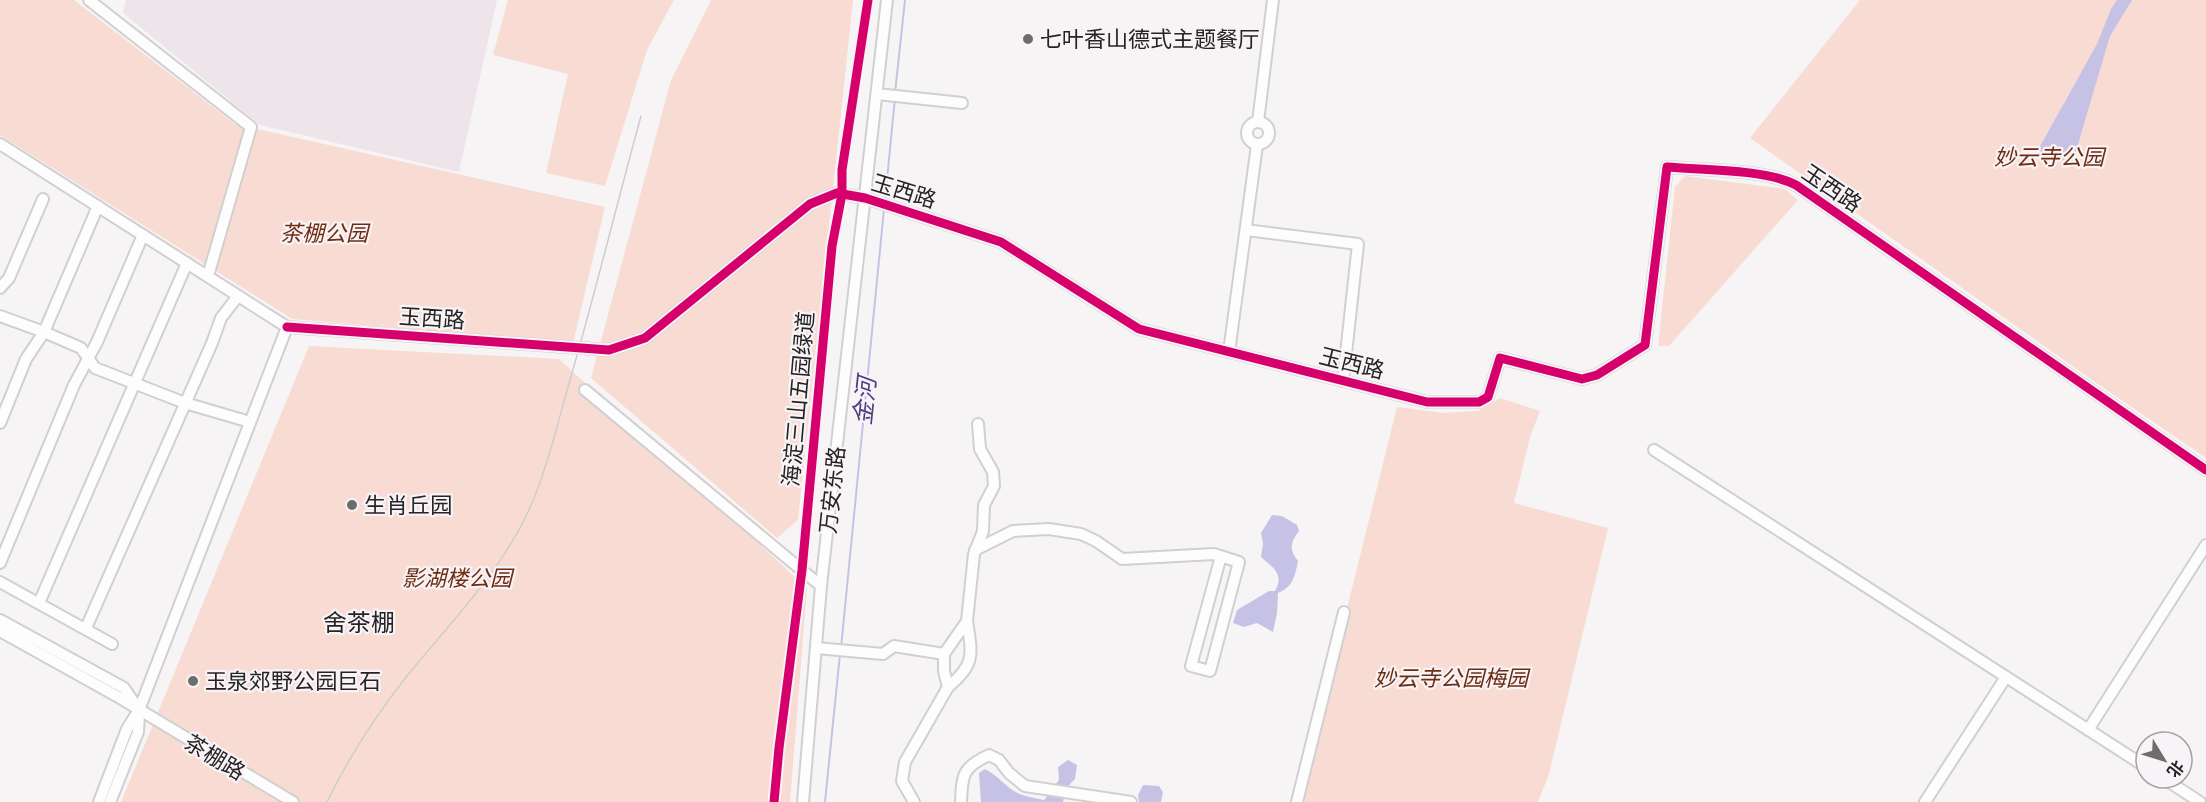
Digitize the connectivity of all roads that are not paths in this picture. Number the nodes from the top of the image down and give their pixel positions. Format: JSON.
{"nodes":[{"id":1,"x":89,"y":0,"type":"edge"},
{"id":2,"x":887,"y":0,"type":"edge"},
{"id":3,"x":1273,"y":0,"type":"edge"},
{"id":4,"x":877,"y":94,"type":"junction"},
{"id":5,"x":962,"y":103,"type":"dead end"},
{"id":6,"x":1258,"y":122,"type":"junction"},
{"id":7,"x":0,"y":144,"type":"edge"},
{"id":8,"x":1257,"y":145,"type":"junction"},
{"id":9,"x":865,"y":198,"type":"junction"},
{"id":10,"x":43,"y":199,"type":"dead end"},
{"id":11,"x":98,"y":206,"type":"junction"},
{"id":12,"x":1246,"y":230,"type":"junction"},
{"id":13,"x":143,"y":235,"type":"junction"},
{"id":14,"x":187,"y":263,"type":"junction"},
{"id":15,"x":208,"y":276,"type":"junction"},
{"id":16,"x":0,"y":288,"type":"edge"},
{"id":17,"x":238,"y":296,"type":"junction"},
{"id":18,"x":0,"y":316,"type":"edge"},
{"id":19,"x":287,"y":327,"type":"junction"},
{"id":20,"x":44,"y":332,"type":"junction"},
{"id":21,"x":1229,"y":352,"type":"junction"},
{"id":22,"x":88,"y":357,"type":"junction"},
{"id":23,"x":1343,"y":381,"type":"junction"},
{"id":24,"x":135,"y":384,"type":"junction"},
{"id":25,"x":585,"y":390,"type":"dead end"},
{"id":26,"x":185,"y":403,"type":"junction"},
{"id":27,"x":250,"y":422,"type":"junction"},
{"id":28,"x":0,"y":423,"type":"edge"},
{"id":29,"x":978,"y":424,"type":"dead end"},
{"id":30,"x":1654,"y":450,"type":"dead end"},
{"id":31,"x":2206,"y":470,"type":"edge"},
{"id":32,"x":2206,"y":545,"type":"edge"},
{"id":33,"x":975,"y":550,"type":"junction"},
{"id":34,"x":1221,"y":556,"type":"junction"},
{"id":35,"x":0,"y":563,"type":"edge"},
{"id":36,"x":0,"y":582,"type":"edge"},
{"id":37,"x":821,"y":586,"type":"junction"},
{"id":38,"x":39,"y":603,"type":"junction"},
{"id":39,"x":1344,"y":612,"type":"dead end"},
{"id":40,"x":0,"y":620,"type":"edge"},
{"id":41,"x":967,"y":621,"type":"junction"},
{"id":42,"x":86,"y":628,"type":"junction"},
{"id":43,"x":0,"y":631,"type":"edge"},
{"id":44,"x":112,"y":644,"type":"dead end"},
{"id":45,"x":816,"y":648,"type":"junction"},
{"id":46,"x":944,"y":654,"type":"junction"},
{"id":47,"x":2006,"y":676,"type":"junction"},
{"id":48,"x":948,"y":687,"type":"junction"},
{"id":49,"x":139,"y":710,"type":"junction"},
{"id":50,"x":2088,"y":730,"type":"junction"},
{"id":51,"x":2134,"y":759,"type":"edge"},
{"id":52,"x":2182,"y":790,"type":"edge"},
{"id":53,"x":99,"y":802,"type":"edge"},
{"id":54,"x":110,"y":802,"type":"edge"},
{"id":55,"x":293,"y":802,"type":"edge"},
{"id":56,"x":803,"y":802,"type":"edge"},
{"id":57,"x":914,"y":802,"type":"edge"},
{"id":58,"x":961,"y":802,"type":"edge"},
{"id":59,"x":1131,"y":802,"type":"edge"},
{"id":60,"x":1297,"y":802,"type":"edge"},
{"id":61,"x":1925,"y":802,"type":"edge"},
{"id":62,"x":2200,"y":802,"type":"edge"}],
"edges":[{"from":1,"to":15,"type":"street"},
{"from":2,"to":4,"type":"street","name":"万安东路"},
{"from":3,"to":6,"type":"street"},
{"from":4,"to":5,"type":"street"},
{"from":4,"to":9,"type":"street","name":"万安东路"},
{"from":6,"to":8,"type":"street"},
{"from":6,"to":8,"type":"street"},
{"from":7,"to":11,"type":"street"},
{"from":8,"to":12,"type":"street"},
{"from":9,"to":19,"type":"street","name":"玉西路"},
{"from":9,"to":21,"type":"street","name":"玉西路"},
{"from":9,"to":37,"type":"street","name":"万安东路"},
{"from":10,"to":16,"type":"street"},
{"from":11,"to":13,"type":"street"},
{"from":11,"to":20,"type":"street"},
{"from":12,"to":21,"type":"street"},
{"from":12,"to":23,"type":"street"},
{"from":13,"to":14,"type":"street"},
{"from":13,"to":22,"type":"street"},
{"from":14,"to":15,"type":"street"},
{"from":14,"to":24,"type":"street"},
{"from":15,"to":17,"type":"street"},
{"from":17,"to":19,"type":"street"},
{"from":17,"to":26,"type":"street"},
{"from":18,"to":20,"type":"street"},
{"from":19,"to":27,"type":"street"},
{"from":20,"to":22,"type":"street"},
{"from":20,"to":28,"type":"street"},
{"from":21,"to":23,"type":"street","name":"玉西路"},
{"from":22,"to":24,"type":"street"},
{"from":22,"to":35,"type":"street"},
{"from":23,"to":31,"type":"street","name":"玉西路"},
{"from":24,"to":26,"type":"street"},
{"from":24,"to":38,"type":"street"},
{"from":25,"to":37,"type":"street"},
{"from":26,"to":27,"type":"street"},
{"from":26,"to":42,"type":"street"},
{"from":27,"to":49,"type":"street"},
{"from":29,"to":33,"type":"street"},
{"from":30,"to":47,"type":"street"},
{"from":32,"to":50,"type":"street"},
{"from":33,"to":34,"type":"street"},
{"from":33,"to":41,"type":"street"},
{"from":34,"to":34,"type":"street"},
{"from":36,"to":38,"type":"street"},
{"from":37,"to":45,"type":"street","name":"万安东路"},
{"from":38,"to":42,"type":"street"},
{"from":39,"to":60,"type":"street"},
{"from":40,"to":49,"type":"street","name":"茶棚路"},
{"from":41,"to":46,"type":"street"},
{"from":41,"to":48,"type":"street"},
{"from":42,"to":44,"type":"street"},
{"from":43,"to":49,"type":"street","name":"茶棚路"},
{"from":45,"to":46,"type":"street"},
{"from":45,"to":56,"type":"street","name":"万安东路"},
{"from":46,"to":48,"type":"street"},
{"from":47,"to":50,"type":"street"},
{"from":47,"to":61,"type":"street"},
{"from":48,"to":57,"type":"street"},
{"from":49,"to":53,"type":"street"},
{"from":49,"to":54,"type":"street"},
{"from":49,"to":55,"type":"street","name":"茶棚路"},
{"from":50,"to":51,"type":"street"},
{"from":52,"to":62,"type":"street"},
{"from":58,"to":59,"type":"street"}]}
